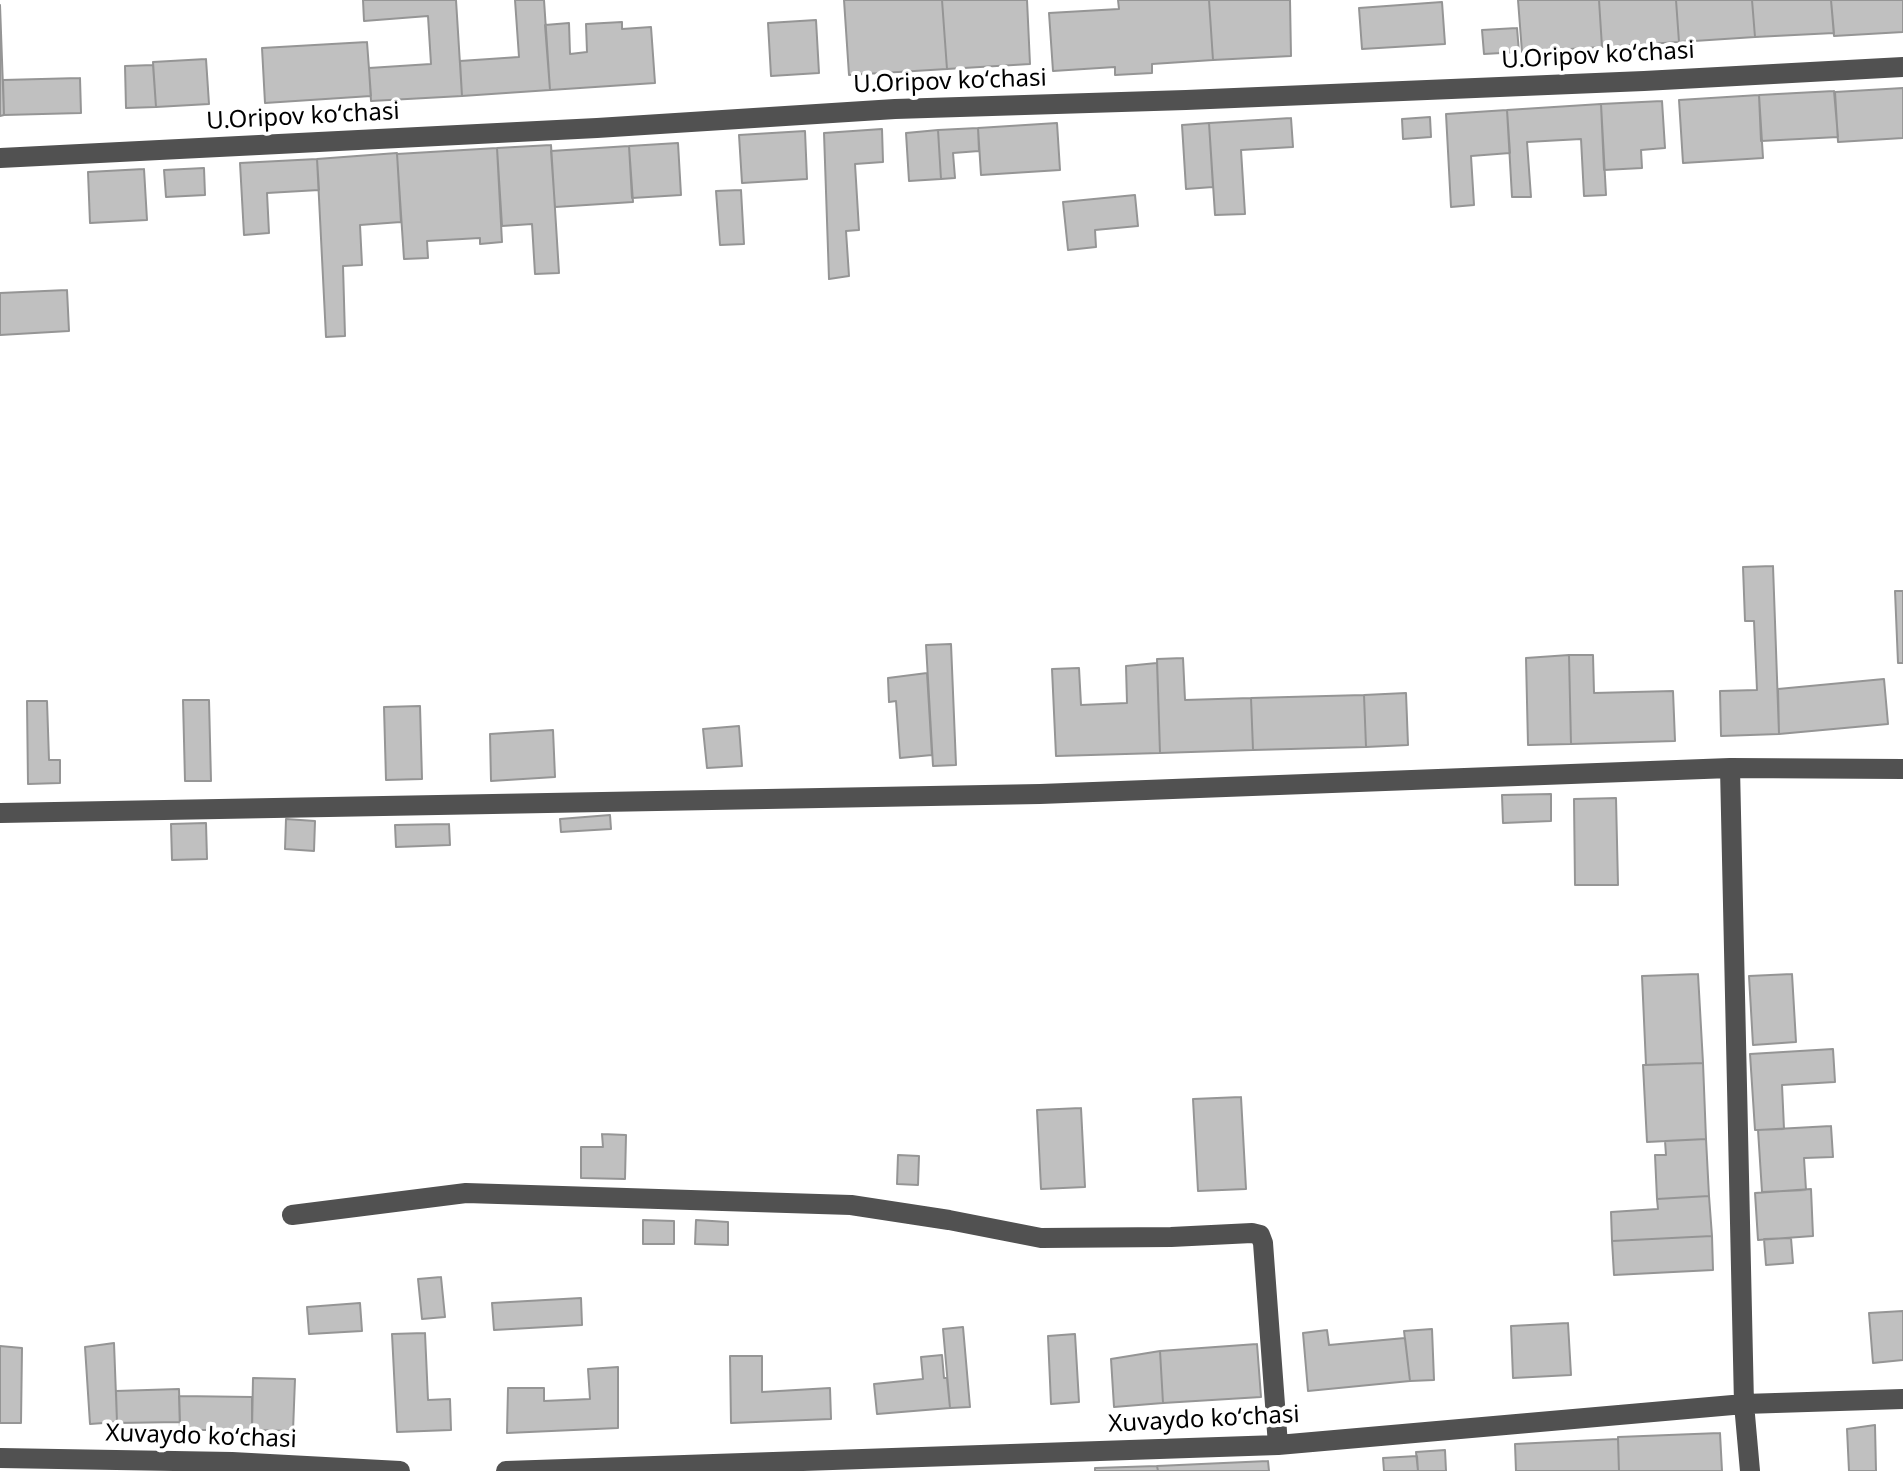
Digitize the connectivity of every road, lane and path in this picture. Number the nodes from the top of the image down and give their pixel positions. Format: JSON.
{"nodes":[{"id":1,"x":1903,"y":67,"type":"edge"},
{"id":2,"x":0,"y":158,"type":"edge"},
{"id":3,"x":1730,"y":768,"type":"junction"},
{"id":4,"x":1903,"y":769,"type":"edge"},
{"id":5,"x":0,"y":813,"type":"edge"},
{"id":6,"x":292,"y":1215,"type":"dead end"},
{"id":7,"x":1903,"y":1399,"type":"edge"},
{"id":8,"x":1744,"y":1404,"type":"junction"},
{"id":9,"x":1278,"y":1445,"type":"junction"},
{"id":10,"x":0,"y":1458,"type":"edge"},
{"id":11,"x":400,"y":1471,"type":"edge"},
{"id":12,"x":506,"y":1471,"type":"edge"},
{"id":13,"x":1750,"y":1471,"type":"edge"}],
"edges":[{"from":1,"to":2,"type":"street","name":"U.Oripov koʻchasi"},
{"from":3,"to":4,"type":"street"},
{"from":3,"to":5,"type":"street"},
{"from":3,"to":8,"type":"street"},
{"from":6,"to":9,"type":"street"},
{"from":7,"to":8,"type":"street","name":"Xuvaydo koʻchasi"},
{"from":8,"to":9,"type":"street","name":"Xuvaydo koʻchasi"},
{"from":8,"to":13,"type":"street"},
{"from":9,"to":12,"type":"street","name":"Xuvaydo koʻchasi"},
{"from":10,"to":11,"type":"street","name":"Xuvaydo koʻchasi"}]}
